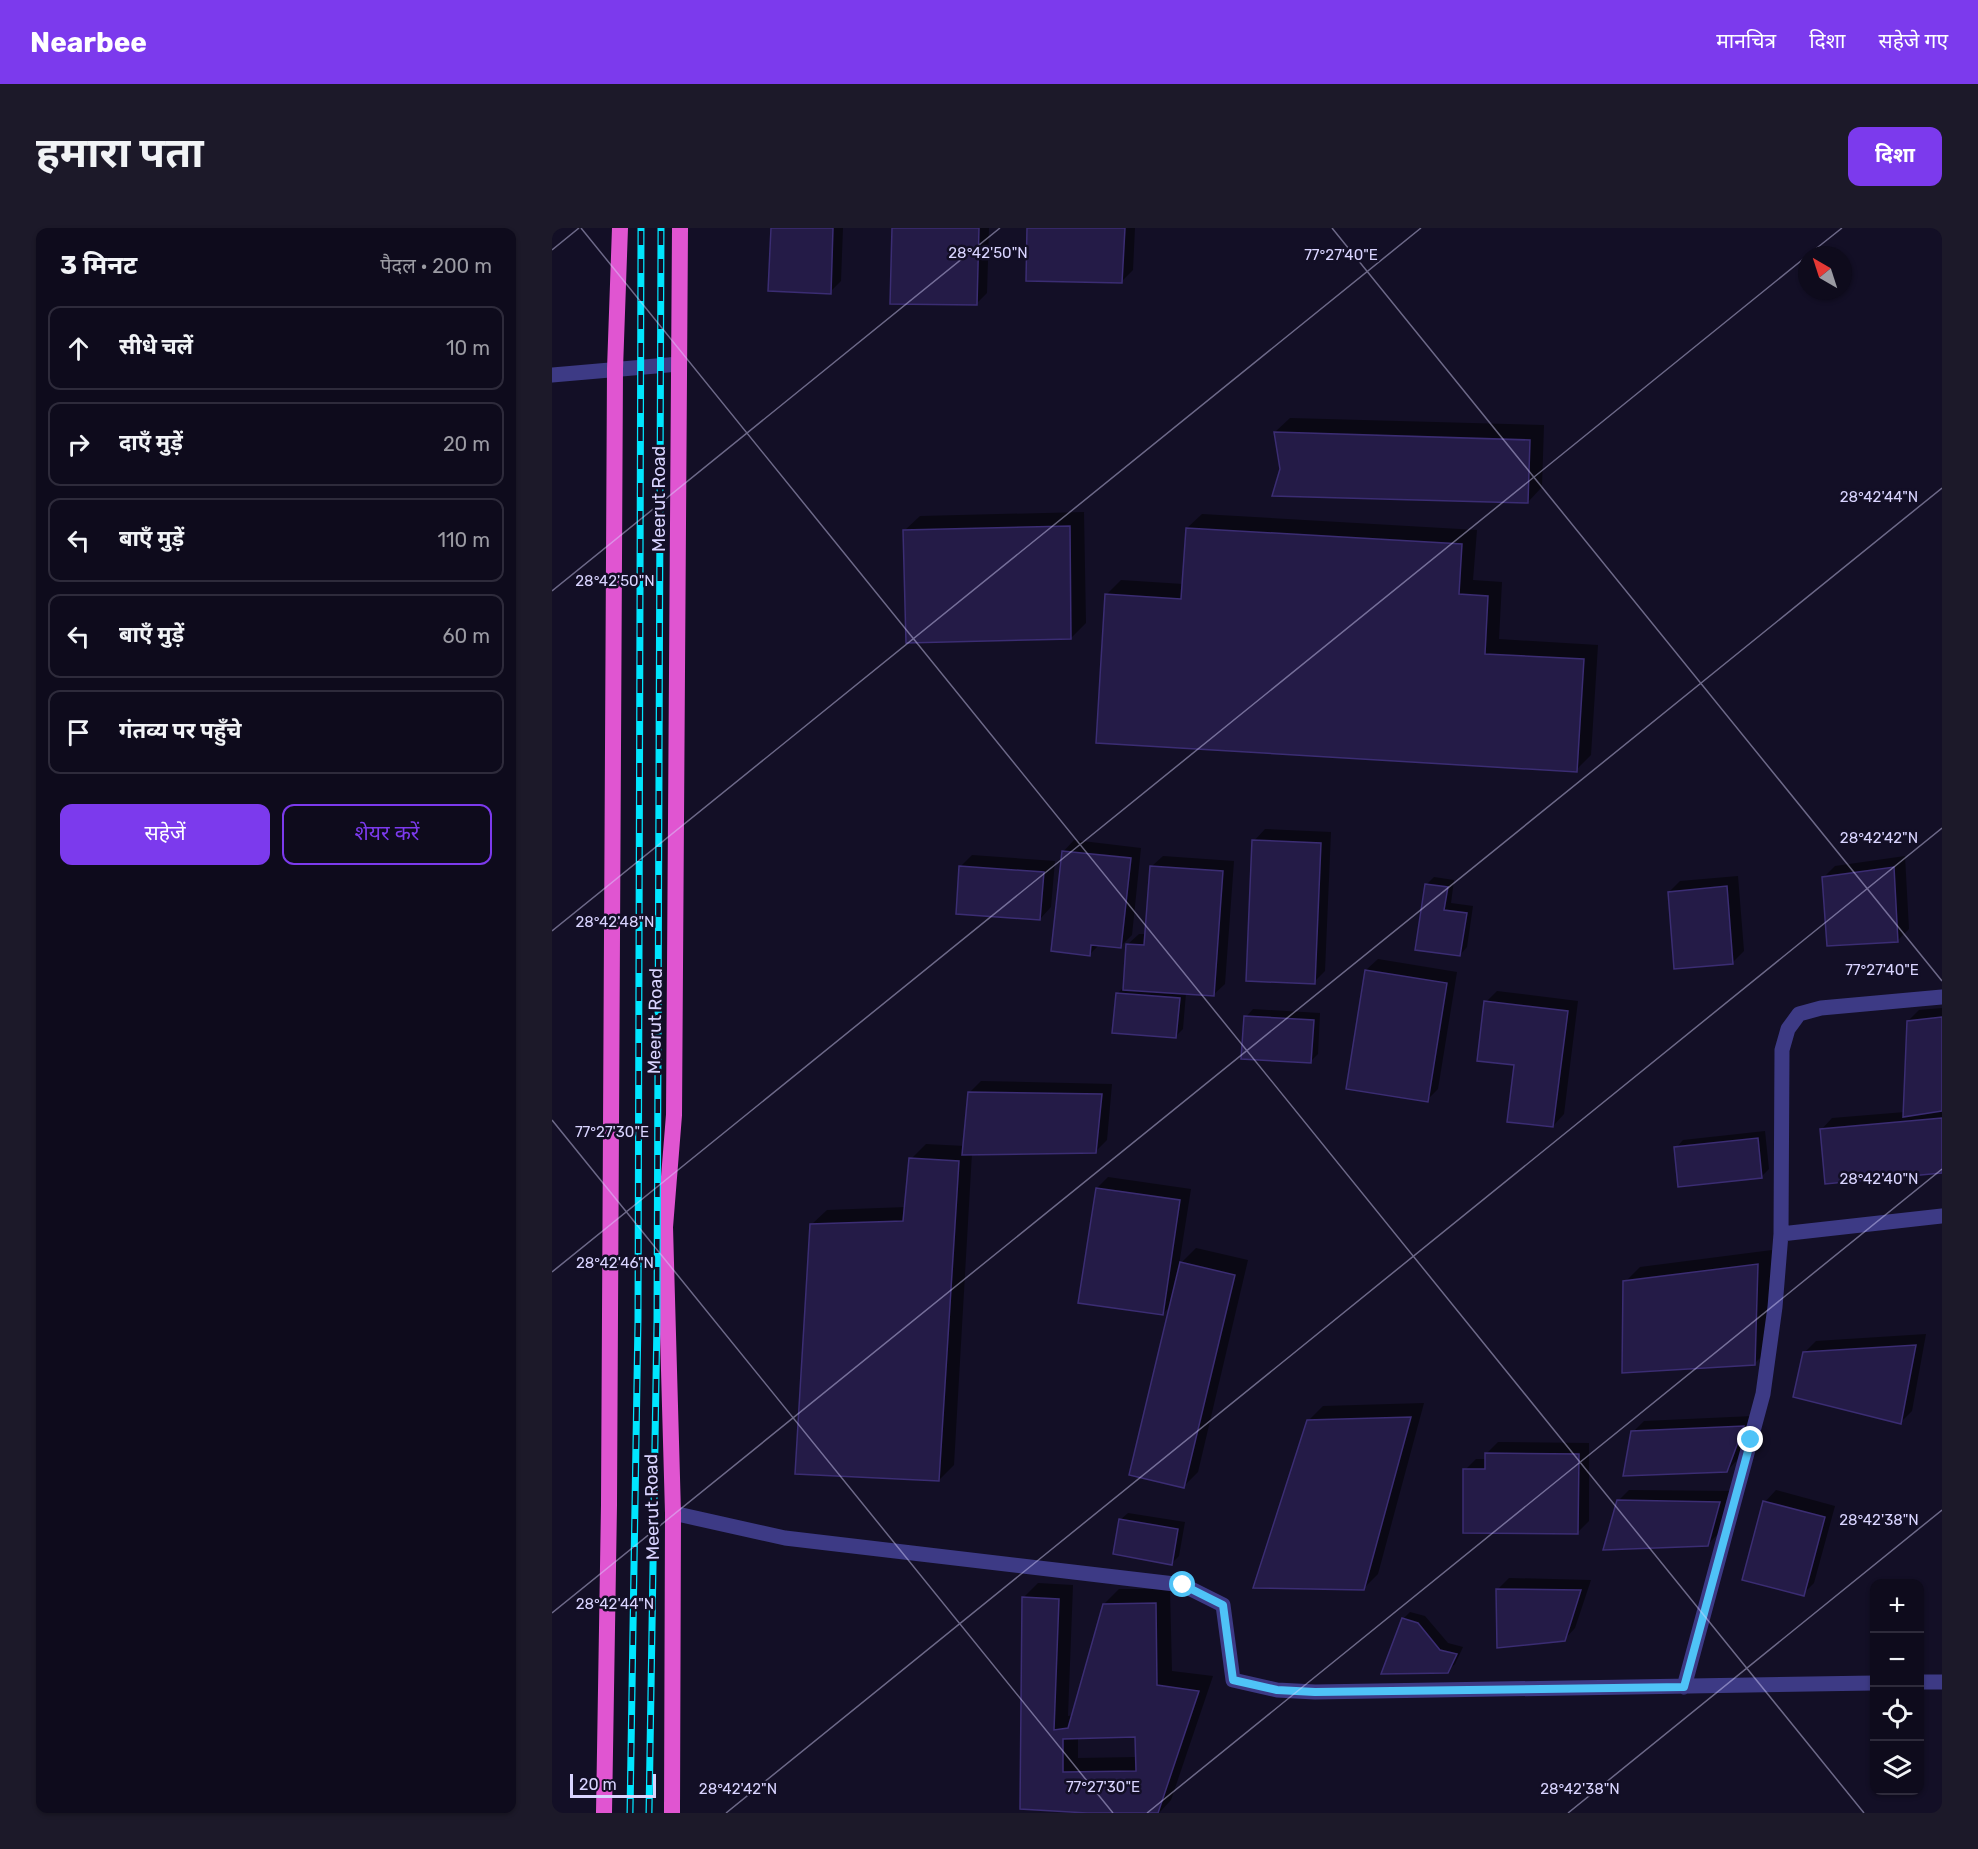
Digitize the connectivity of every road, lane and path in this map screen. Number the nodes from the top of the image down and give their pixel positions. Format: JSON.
{"nodes":[{"id":1,"x":620,"y":228,"type":"edge"},
{"id":2,"x":680,"y":228,"type":"edge"},
{"id":3,"x":679,"y":364,"type":"junction"},
{"id":4,"x":615,"y":369,"type":"junction"},
{"id":5,"x":552,"y":375,"type":"edge"},
{"id":6,"x":1942,"y":997,"type":"edge"},
{"id":7,"x":1942,"y":1216,"type":"edge"},
{"id":8,"x":1781,"y":1234,"type":"junction"},
{"id":9,"x":673,"y":1513,"type":"junction"},
{"id":10,"x":1924,"y":1682,"type":"edge"},
{"id":11,"x":1942,"y":1682,"type":"edge"},
{"id":12,"x":1870,"y":1683,"type":"edge"},
{"id":13,"x":1684,"y":1687,"type":"junction"},
{"id":14,"x":604,"y":1813,"type":"edge"},
{"id":15,"x":672,"y":1813,"type":"edge"}],
"edges":[{"from":1,"to":4,"type":"highway"},
{"from":2,"to":3,"type":"highway","name":"Meerut Road"},
{"from":3,"to":4,"type":"street"},
{"from":3,"to":9,"type":"highway","name":"Meerut Road"},
{"from":4,"to":5,"type":"street"},
{"from":4,"to":14,"type":"highway"},
{"from":6,"to":8,"type":"street"},
{"from":7,"to":8,"type":"street"},
{"from":8,"to":13,"type":"street"},
{"from":9,"to":13,"type":"street"},
{"from":9,"to":15,"type":"highway","name":"Meerut Road"},
{"from":10,"to":11,"type":"street"},
{"from":12,"to":13,"type":"street"}]}
